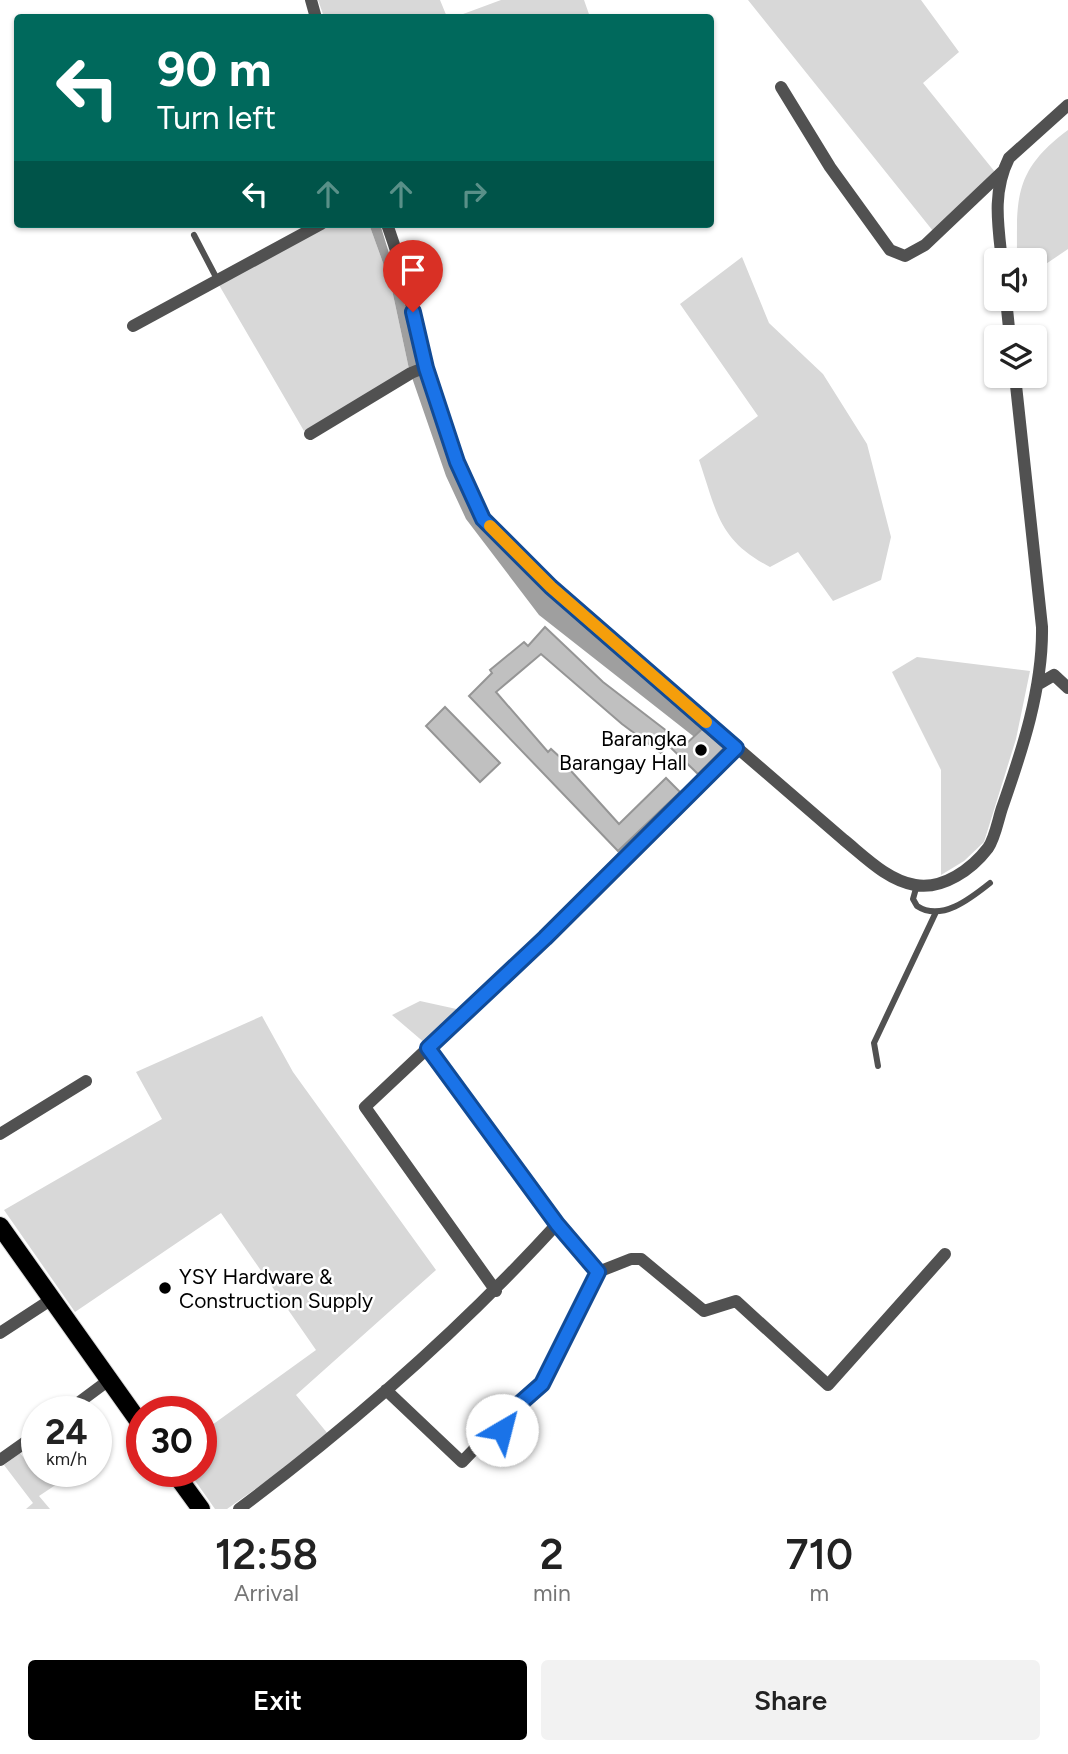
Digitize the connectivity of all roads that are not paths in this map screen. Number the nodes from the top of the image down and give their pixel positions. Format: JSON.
{"nodes":[{"id":1,"x":781,"y":87,"type":"dead end"},
{"id":2,"x":1068,"y":105,"type":"edge"},
{"id":3,"x":1003,"y":170,"type":"junction"},
{"id":4,"x":314,"y":228,"type":"edge"},
{"id":5,"x":388,"y":228,"type":"edge"},
{"id":6,"x":194,"y":235,"type":"dead end"},
{"id":7,"x":1001,"y":248,"type":"edge"},
{"id":8,"x":218,"y":281,"type":"junction"},
{"id":9,"x":133,"y":326,"type":"dead end"},
{"id":10,"x":426,"y":368,"type":"junction"},
{"id":11,"x":1016,"y":388,"type":"edge"},
{"id":12,"x":310,"y":434,"type":"dead end"},
{"id":13,"x":1037,"y":685,"type":"junction"},
{"id":14,"x":1068,"y":688,"type":"edge"},
{"id":15,"x":736,"y":748,"type":"junction"},
{"id":16,"x":990,"y":883,"type":"dead end"},
{"id":17,"x":917,"y":885,"type":"junction"},
{"id":18,"x":936,"y":912,"type":"junction"},
{"id":19,"x":428,"y":1048,"type":"junction"},
{"id":20,"x":878,"y":1066,"type":"dead end"},
{"id":21,"x":86,"y":1081,"type":"dead end"},
{"id":22,"x":0,"y":1134,"type":"edge"},
{"id":23,"x":557,"y":1224,"type":"junction"},
{"id":24,"x":0,"y":1226,"type":"edge"},
{"id":25,"x":945,"y":1254,"type":"dead end"},
{"id":26,"x":598,"y":1272,"type":"junction"},
{"id":27,"x":495,"y":1291,"type":"junction"},
{"id":28,"x":52,"y":1299,"type":"junction"},
{"id":29,"x":0,"y":1333,"type":"edge"},
{"id":30,"x":109,"y":1380,"type":"junction"},
{"id":31,"x":386,"y":1390,"type":"junction"},
{"id":32,"x":88,"y":1396,"type":"edge"},
{"id":33,"x":126,"y":1404,"type":"edge"},
{"id":34,"x":21,"y":1445,"type":"edge"},
{"id":35,"x":0,"y":1460,"type":"edge"},
{"id":36,"x":185,"y":1487,"type":"edge"},
{"id":37,"x":201,"y":1509,"type":"edge"},
{"id":38,"x":239,"y":1509,"type":"edge"}],
"edges":[{"from":1,"to":3,"type":"street"},
{"from":2,"to":3,"type":"street"},
{"from":3,"to":7,"type":"street"},
{"from":4,"to":8,"type":"street"},
{"from":5,"to":10,"type":"street"},
{"from":6,"to":8,"type":"lane"},
{"from":8,"to":9,"type":"street"},
{"from":10,"to":12,"type":"street"},
{"from":10,"to":15,"type":"street"},
{"from":11,"to":13,"type":"street"},
{"from":13,"to":14,"type":"street"},
{"from":13,"to":17,"type":"street"},
{"from":15,"to":17,"type":"street"},
{"from":15,"to":19,"type":"street"},
{"from":16,"to":18,"type":"lane"},
{"from":17,"to":18,"type":"lane"},
{"from":18,"to":20,"type":"lane"},
{"from":19,"to":23,"type":"street"},
{"from":19,"to":27,"type":"street"},
{"from":21,"to":22,"type":"street"},
{"from":23,"to":26,"type":"street"},
{"from":23,"to":27,"type":"street"},
{"from":24,"to":28,"type":"main road"},
{"from":25,"to":26,"type":"street"},
{"from":26,"to":31,"type":"street"},
{"from":27,"to":31,"type":"street"},
{"from":28,"to":29,"type":"street"},
{"from":28,"to":30,"type":"main road"},
{"from":30,"to":32,"type":"street"},
{"from":30,"to":33,"type":"main road"},
{"from":31,"to":38,"type":"street"},
{"from":34,"to":35,"type":"street"},
{"from":36,"to":37,"type":"main road"}]}
